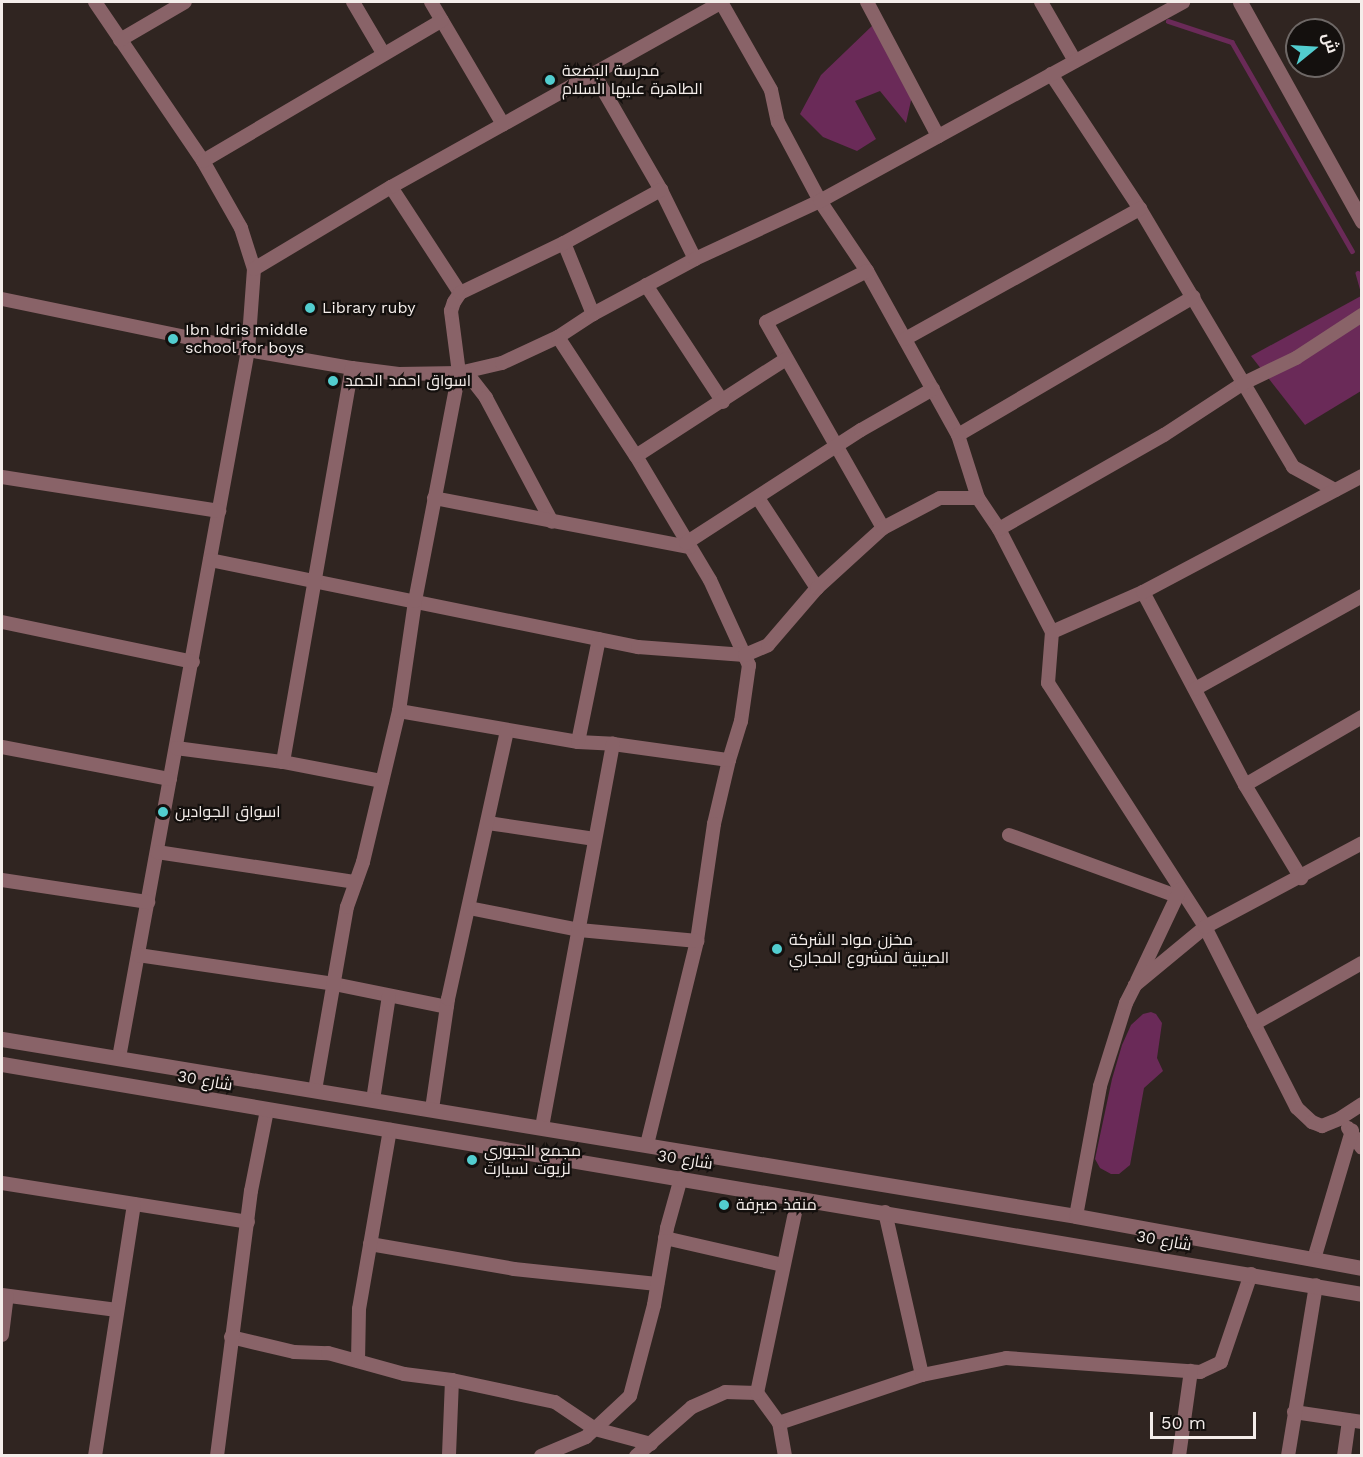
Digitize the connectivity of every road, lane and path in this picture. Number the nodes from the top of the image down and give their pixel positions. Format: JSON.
{"nodes":[{"id":1,"x":95,"y":2,"type":"edge"},
{"id":2,"x":185,"y":2,"type":"edge"},
{"id":3,"x":354,"y":2,"type":"edge"},
{"id":4,"x":431,"y":2,"type":"edge"},
{"id":5,"x":722,"y":2,"type":"edge"},
{"id":6,"x":867,"y":2,"type":"edge"},
{"id":7,"x":1041,"y":2,"type":"edge"},
{"id":8,"x":1183,"y":2,"type":"edge"},
{"id":9,"x":1240,"y":2,"type":"edge"},
{"id":10,"x":442,"y":20,"type":"junction"},
{"id":11,"x":120,"y":40,"type":"junction"},
{"id":12,"x":383,"y":53,"type":"junction"},
{"id":13,"x":1075,"y":61,"type":"junction"},
{"id":14,"x":594,"y":74,"type":"junction"},
{"id":15,"x":1051,"y":74,"type":"junction"},
{"id":16,"x":503,"y":124,"type":"junction"},
{"id":17,"x":938,"y":136,"type":"junction"},
{"id":18,"x":203,"y":161,"type":"junction"},
{"id":19,"x":391,"y":187,"type":"junction"},
{"id":20,"x":661,"y":190,"type":"junction"},
{"id":21,"x":820,"y":201,"type":"junction"},
{"id":22,"x":1140,"y":209,"type":"junction"},
{"id":23,"x":1362,"y":221,"type":"edge"},
{"id":24,"x":564,"y":243,"type":"junction"},
{"id":25,"x":695,"y":259,"type":"junction"},
{"id":26,"x":254,"y":269,"type":"junction"},
{"id":27,"x":867,"y":271,"type":"junction"},
{"id":28,"x":646,"y":285,"type":"junction"},
{"id":29,"x":460,"y":294,"type":"junction"},
{"id":30,"x":1192,"y":297,"type":"junction"},
{"id":31,"x":2,"y":299,"type":"edge"},
{"id":32,"x":593,"y":314,"type":"junction"},
{"id":33,"x":1362,"y":315,"type":"edge"},
{"id":34,"x":558,"y":337,"type":"junction"},
{"id":35,"x":905,"y":339,"type":"junction"},
{"id":36,"x":248,"y":350,"type":"junction"},
{"id":37,"x":786,"y":359,"type":"junction"},
{"id":38,"x":352,"y":368,"type":"junction"},
{"id":39,"x":462,"y":372,"type":"junction"},
{"id":40,"x":1242,"y":384,"type":"junction"},
{"id":41,"x":933,"y":389,"type":"junction"},
{"id":42,"x":723,"y":402,"type":"junction"},
{"id":43,"x":958,"y":435,"type":"junction"},
{"id":44,"x":838,"y":446,"type":"junction"},
{"id":45,"x":636,"y":456,"type":"junction"},
{"id":46,"x":1362,"y":476,"type":"edge"},
{"id":47,"x":2,"y":477,"type":"edge"},
{"id":48,"x":1335,"y":490,"type":"junction"},
{"id":49,"x":434,"y":498,"type":"junction"},
{"id":50,"x":758,"y":498,"type":"junction"},
{"id":51,"x":978,"y":498,"type":"junction"},
{"id":52,"x":219,"y":511,"type":"junction"},
{"id":53,"x":552,"y":522,"type":"junction"},
{"id":54,"x":883,"y":528,"type":"junction"},
{"id":55,"x":999,"y":529,"type":"junction"},
{"id":56,"x":688,"y":545,"type":"junction"},
{"id":57,"x":210,"y":560,"type":"junction"},
{"id":58,"x":316,"y":582,"type":"junction"},
{"id":59,"x":817,"y":588,"type":"junction"},
{"id":60,"x":1143,"y":592,"type":"junction"},
{"id":61,"x":1362,"y":596,"type":"edge"},
{"id":62,"x":415,"y":601,"type":"junction"},
{"id":63,"x":2,"y":622,"type":"edge"},
{"id":64,"x":1052,"y":632,"type":"junction"},
{"id":65,"x":599,"y":639,"type":"junction"},
{"id":66,"x":745,"y":655,"type":"junction"},
{"id":67,"x":193,"y":662,"type":"junction"},
{"id":68,"x":1195,"y":689,"type":"junction"},
{"id":69,"x":399,"y":711,"type":"junction"},
{"id":70,"x":1362,"y":717,"type":"edge"},
{"id":71,"x":507,"y":730,"type":"junction"},
{"id":72,"x":578,"y":742,"type":"junction"},
{"id":73,"x":612,"y":744,"type":"junction"},
{"id":74,"x":2,"y":747,"type":"edge"},
{"id":75,"x":176,"y":748,"type":"junction"},
{"id":76,"x":729,"y":760,"type":"junction"},
{"id":77,"x":283,"y":762,"type":"junction"},
{"id":78,"x":170,"y":779,"type":"junction"},
{"id":79,"x":382,"y":781,"type":"junction"},
{"id":80,"x":1245,"y":785,"type":"junction"},
{"id":81,"x":488,"y":823,"type":"junction"},
{"id":82,"x":1009,"y":834,"type":"dead end"},
{"id":83,"x":595,"y":839,"type":"junction"},
{"id":84,"x":1362,"y":843,"type":"edge"},
{"id":85,"x":157,"y":852,"type":"junction"},
{"id":86,"x":1301,"y":878,"type":"junction"},
{"id":87,"x":2,"y":880,"type":"edge"},
{"id":88,"x":356,"y":882,"type":"junction"},
{"id":89,"x":1179,"y":892,"type":"junction"},
{"id":90,"x":148,"y":902,"type":"junction"},
{"id":91,"x":469,"y":908,"type":"junction"},
{"id":92,"x":1205,"y":927,"type":"junction"},
{"id":93,"x":579,"y":930,"type":"junction"},
{"id":94,"x":697,"y":941,"type":"junction"},
{"id":95,"x":138,"y":955,"type":"junction"},
{"id":96,"x":1362,"y":963,"type":"edge"},
{"id":97,"x":334,"y":984,"type":"junction"},
{"id":98,"x":1135,"y":985,"type":"junction"},
{"id":99,"x":389,"y":996,"type":"junction"},
{"id":100,"x":447,"y":1007,"type":"junction"},
{"id":101,"x":1254,"y":1024,"type":"junction"},
{"id":102,"x":2,"y":1039,"type":"edge"},
{"id":103,"x":119,"y":1058,"type":"junction"},
{"id":104,"x":2,"y":1064,"type":"edge"},
{"id":105,"x":315,"y":1090,"type":"junction"},
{"id":106,"x":373,"y":1100,"type":"junction"},
{"id":107,"x":1362,"y":1104,"type":"edge"},
{"id":108,"x":432,"y":1109,"type":"junction"},
{"id":109,"x":267,"y":1110,"type":"junction"},
{"id":110,"x":1339,"y":1119,"type":"junction"},
{"id":111,"x":542,"y":1127,"type":"junction"},
{"id":112,"x":390,"y":1130,"type":"junction"},
{"id":113,"x":1352,"y":1131,"type":"junction"},
{"id":114,"x":647,"y":1145,"type":"junction"},
{"id":115,"x":1362,"y":1148,"type":"edge"},
{"id":116,"x":681,"y":1178,"type":"junction"},
{"id":117,"x":2,"y":1183,"type":"edge"},
{"id":118,"x":798,"y":1198,"type":"junction"},
{"id":119,"x":134,"y":1204,"type":"junction"},
{"id":120,"x":1040,"y":1210,"type":"junction"},
{"id":121,"x":885,"y":1212,"type":"junction"},
{"id":122,"x":1076,"y":1216,"type":"junction"},
{"id":123,"x":1099,"y":1221,"type":"junction"},
{"id":124,"x":248,"y":1222,"type":"junction"},
{"id":125,"x":1033,"y":1237,"type":"junction"},
{"id":126,"x":665,"y":1238,"type":"junction"},
{"id":127,"x":370,"y":1244,"type":"junction"},
{"id":128,"x":1094,"y":1248,"type":"junction"},
{"id":129,"x":1314,"y":1260,"type":"junction"},
{"id":130,"x":783,"y":1265,"type":"junction"},
{"id":131,"x":1362,"y":1268,"type":"edge"},
{"id":132,"x":1251,"y":1274,"type":"junction"},
{"id":133,"x":657,"y":1284,"type":"junction"},
{"id":134,"x":1316,"y":1285,"type":"junction"},
{"id":135,"x":1362,"y":1294,"type":"edge"},
{"id":136,"x":4,"y":1296,"type":"edge"},
{"id":137,"x":117,"y":1310,"type":"junction"},
{"id":138,"x":2,"y":1335,"type":"edge"},
{"id":139,"x":231,"y":1337,"type":"junction"},
{"id":140,"x":358,"y":1361,"type":"junction"},
{"id":141,"x":1191,"y":1371,"type":"junction"},
{"id":142,"x":922,"y":1374,"type":"junction"},
{"id":143,"x":452,"y":1380,"type":"junction"},
{"id":144,"x":757,"y":1393,"type":"junction"},
{"id":145,"x":1294,"y":1412,"type":"junction"},
{"id":146,"x":1355,"y":1421,"type":"edge"},
{"id":147,"x":779,"y":1423,"type":"junction"},
{"id":148,"x":595,"y":1429,"type":"junction"},
{"id":149,"x":651,"y":1444,"type":"junction"},
{"id":150,"x":94,"y":1455,"type":"edge"},
{"id":151,"x":217,"y":1455,"type":"edge"},
{"id":152,"x":448,"y":1455,"type":"edge"},
{"id":153,"x":541,"y":1455,"type":"edge"},
{"id":154,"x":636,"y":1455,"type":"edge"},
{"id":155,"x":785,"y":1455,"type":"edge"},
{"id":156,"x":1179,"y":1455,"type":"edge"},
{"id":157,"x":1288,"y":1455,"type":"edge"},
{"id":158,"x":1344,"y":1455,"type":"edge"}],
"edges":[{"from":1,"to":11,"type":"street"},
{"from":2,"to":11,"type":"street"},
{"from":3,"to":12,"type":"street"},
{"from":4,"to":10,"type":"street"},
{"from":5,"to":14,"type":"street"},
{"from":5,"to":21,"type":"street"},
{"from":6,"to":17,"type":"street"},
{"from":7,"to":13,"type":"street"},
{"from":8,"to":13,"type":"street"},
{"from":9,"to":23,"type":"street"},
{"from":10,"to":12,"type":"street"},
{"from":10,"to":16,"type":"street"},
{"from":11,"to":18,"type":"street"},
{"from":12,"to":18,"type":"street"},
{"from":13,"to":15,"type":"street"},
{"from":14,"to":16,"type":"street"},
{"from":14,"to":20,"type":"street"},
{"from":15,"to":17,"type":"street"},
{"from":15,"to":22,"type":"street"},
{"from":16,"to":19,"type":"street"},
{"from":17,"to":21,"type":"street"},
{"from":18,"to":26,"type":"street"},
{"from":19,"to":26,"type":"street"},
{"from":19,"to":29,"type":"street"},
{"from":20,"to":24,"type":"street"},
{"from":20,"to":25,"type":"street"},
{"from":21,"to":25,"type":"street"},
{"from":21,"to":27,"type":"street"},
{"from":22,"to":30,"type":"street"},
{"from":22,"to":35,"type":"street"},
{"from":24,"to":29,"type":"street"},
{"from":24,"to":32,"type":"street"},
{"from":25,"to":28,"type":"street"},
{"from":26,"to":36,"type":"street"},
{"from":27,"to":35,"type":"street"},
{"from":27,"to":37,"type":"street"},
{"from":28,"to":32,"type":"street"},
{"from":28,"to":42,"type":"street"},
{"from":29,"to":39,"type":"street"},
{"from":30,"to":40,"type":"street"},
{"from":30,"to":43,"type":"street"},
{"from":31,"to":36,"type":"street"},
{"from":32,"to":34,"type":"street"},
{"from":33,"to":40,"type":"street"},
{"from":34,"to":39,"type":"street"},
{"from":34,"to":45,"type":"street"},
{"from":35,"to":41,"type":"street"},
{"from":36,"to":38,"type":"street"},
{"from":36,"to":52,"type":"street"},
{"from":37,"to":42,"type":"street"},
{"from":37,"to":44,"type":"street"},
{"from":38,"to":39,"type":"street"},
{"from":38,"to":58,"type":"street"},
{"from":39,"to":49,"type":"street"},
{"from":39,"to":53,"type":"street"},
{"from":40,"to":48,"type":"street"},
{"from":40,"to":55,"type":"street"},
{"from":41,"to":43,"type":"street"},
{"from":41,"to":44,"type":"street"},
{"from":42,"to":45,"type":"street"},
{"from":43,"to":51,"type":"street"},
{"from":44,"to":50,"type":"street"},
{"from":44,"to":54,"type":"street"},
{"from":45,"to":56,"type":"street"},
{"from":46,"to":48,"type":"street"},
{"from":47,"to":52,"type":"street"},
{"from":48,"to":60,"type":"street"},
{"from":49,"to":53,"type":"street"},
{"from":49,"to":62,"type":"street"},
{"from":50,"to":56,"type":"street"},
{"from":50,"to":59,"type":"street"},
{"from":51,"to":54,"type":"street"},
{"from":51,"to":55,"type":"street"},
{"from":52,"to":57,"type":"street"},
{"from":53,"to":56,"type":"street"},
{"from":54,"to":59,"type":"street"},
{"from":55,"to":64,"type":"street"},
{"from":56,"to":66,"type":"street"},
{"from":57,"to":58,"type":"street"},
{"from":57,"to":67,"type":"street"},
{"from":58,"to":62,"type":"street"},
{"from":58,"to":77,"type":"street"},
{"from":59,"to":66,"type":"street"},
{"from":60,"to":64,"type":"street"},
{"from":60,"to":68,"type":"street"},
{"from":61,"to":68,"type":"street"},
{"from":62,"to":65,"type":"street"},
{"from":62,"to":69,"type":"street"},
{"from":63,"to":67,"type":"street"},
{"from":64,"to":89,"type":"street"},
{"from":65,"to":66,"type":"street"},
{"from":65,"to":72,"type":"street"},
{"from":66,"to":76,"type":"street"},
{"from":67,"to":75,"type":"street"},
{"from":68,"to":80,"type":"street"},
{"from":69,"to":71,"type":"street"},
{"from":69,"to":79,"type":"street"},
{"from":70,"to":80,"type":"street"},
{"from":71,"to":72,"type":"street"},
{"from":71,"to":81,"type":"street"},
{"from":72,"to":73,"type":"street"},
{"from":73,"to":76,"type":"street"},
{"from":73,"to":83,"type":"street"},
{"from":74,"to":78,"type":"street"},
{"from":75,"to":77,"type":"street"},
{"from":75,"to":78,"type":"street"},
{"from":76,"to":94,"type":"street"},
{"from":77,"to":79,"type":"street"},
{"from":78,"to":85,"type":"street"},
{"from":79,"to":88,"type":"street"},
{"from":80,"to":86,"type":"street"},
{"from":81,"to":83,"type":"street"},
{"from":81,"to":91,"type":"street"},
{"from":82,"to":89,"type":"street"},
{"from":83,"to":93,"type":"street"},
{"from":84,"to":86,"type":"street"},
{"from":85,"to":88,"type":"street"},
{"from":85,"to":90,"type":"street"},
{"from":86,"to":92,"type":"street"},
{"from":87,"to":90,"type":"street"},
{"from":88,"to":97,"type":"street"},
{"from":89,"to":92,"type":"street"},
{"from":89,"to":98,"type":"street"},
{"from":90,"to":95,"type":"street"},
{"from":91,"to":93,"type":"street"},
{"from":91,"to":100,"type":"street"},
{"from":92,"to":98,"type":"street"},
{"from":92,"to":101,"type":"street"},
{"from":93,"to":94,"type":"street"},
{"from":93,"to":111,"type":"street"},
{"from":94,"to":114,"type":"street"},
{"from":95,"to":97,"type":"street"},
{"from":95,"to":103,"type":"street"},
{"from":96,"to":101,"type":"street"},
{"from":97,"to":99,"type":"street"},
{"from":97,"to":105,"type":"street"},
{"from":98,"to":122,"type":"street"},
{"from":99,"to":100,"type":"street"},
{"from":99,"to":106,"type":"street"},
{"from":100,"to":108,"type":"street"},
{"from":101,"to":110,"type":"street"},
{"from":102,"to":103,"type":"street","name":"شارع 30"},
{"from":103,"to":105,"type":"street","name":"شارع 30"},
{"from":104,"to":109,"type":"street","name":"شارع 30"},
{"from":105,"to":106,"type":"street","name":"شارع 30"},
{"from":106,"to":108,"type":"street","name":"شارع 30"},
{"from":107,"to":110,"type":"street"},
{"from":108,"to":111,"type":"street","name":"شارع 30"},
{"from":109,"to":112,"type":"street","name":"شارع 30"},
{"from":109,"to":124,"type":"street"},
{"from":110,"to":113,"type":"street"},
{"from":111,"to":114,"type":"street","name":"شارع 30"},
{"from":112,"to":116,"type":"street","name":"شارع 30"},
{"from":112,"to":127,"type":"street"},
{"from":113,"to":115,"type":"street"},
{"from":113,"to":129,"type":"street"},
{"from":114,"to":120,"type":"street","name":"شارع 30"},
{"from":116,"to":118,"type":"street","name":"شارع 30"},
{"from":116,"to":126,"type":"street"},
{"from":117,"to":119,"type":"street"},
{"from":118,"to":121,"type":"street","name":"شارع 30"},
{"from":118,"to":130,"type":"street"},
{"from":119,"to":124,"type":"street"},
{"from":119,"to":137,"type":"street"},
{"from":120,"to":122,"type":"street","name":"شارع 30"},
{"from":120,"to":125,"type":"street"},
{"from":121,"to":125,"type":"street","name":"شارع 30"},
{"from":121,"to":142,"type":"street"},
{"from":122,"to":123,"type":"street","name":"شارع 30"},
{"from":123,"to":128,"type":"street"},
{"from":123,"to":129,"type":"street","name":"شارع 30"},
{"from":124,"to":139,"type":"street"},
{"from":125,"to":128,"type":"street","name":"شارع 30"},
{"from":126,"to":130,"type":"street"},
{"from":126,"to":133,"type":"street"},
{"from":127,"to":133,"type":"street"},
{"from":127,"to":140,"type":"street"},
{"from":128,"to":132,"type":"street","name":"شارع 30"},
{"from":129,"to":131,"type":"street","name":"شارع 30"},
{"from":130,"to":144,"type":"street"},
{"from":132,"to":134,"type":"street","name":"شارع 30"},
{"from":132,"to":141,"type":"street"},
{"from":133,"to":148,"type":"street"},
{"from":134,"to":135,"type":"street","name":"شارع 30"},
{"from":134,"to":145,"type":"street"},
{"from":136,"to":137,"type":"street"},
{"from":136,"to":138,"type":"street"},
{"from":137,"to":150,"type":"street"},
{"from":139,"to":140,"type":"street"},
{"from":139,"to":151,"type":"street"},
{"from":140,"to":143,"type":"street"},
{"from":141,"to":142,"type":"street"},
{"from":141,"to":156,"type":"street"},
{"from":142,"to":147,"type":"street"},
{"from":143,"to":148,"type":"street"},
{"from":143,"to":152,"type":"street"},
{"from":144,"to":147,"type":"street"},
{"from":144,"to":149,"type":"street"},
{"from":145,"to":146,"type":"street"},
{"from":145,"to":157,"type":"street"},
{"from":146,"to":158,"type":"street"},
{"from":147,"to":155,"type":"street"},
{"from":148,"to":149,"type":"street"},
{"from":148,"to":153,"type":"street"},
{"from":149,"to":154,"type":"street"}]}
